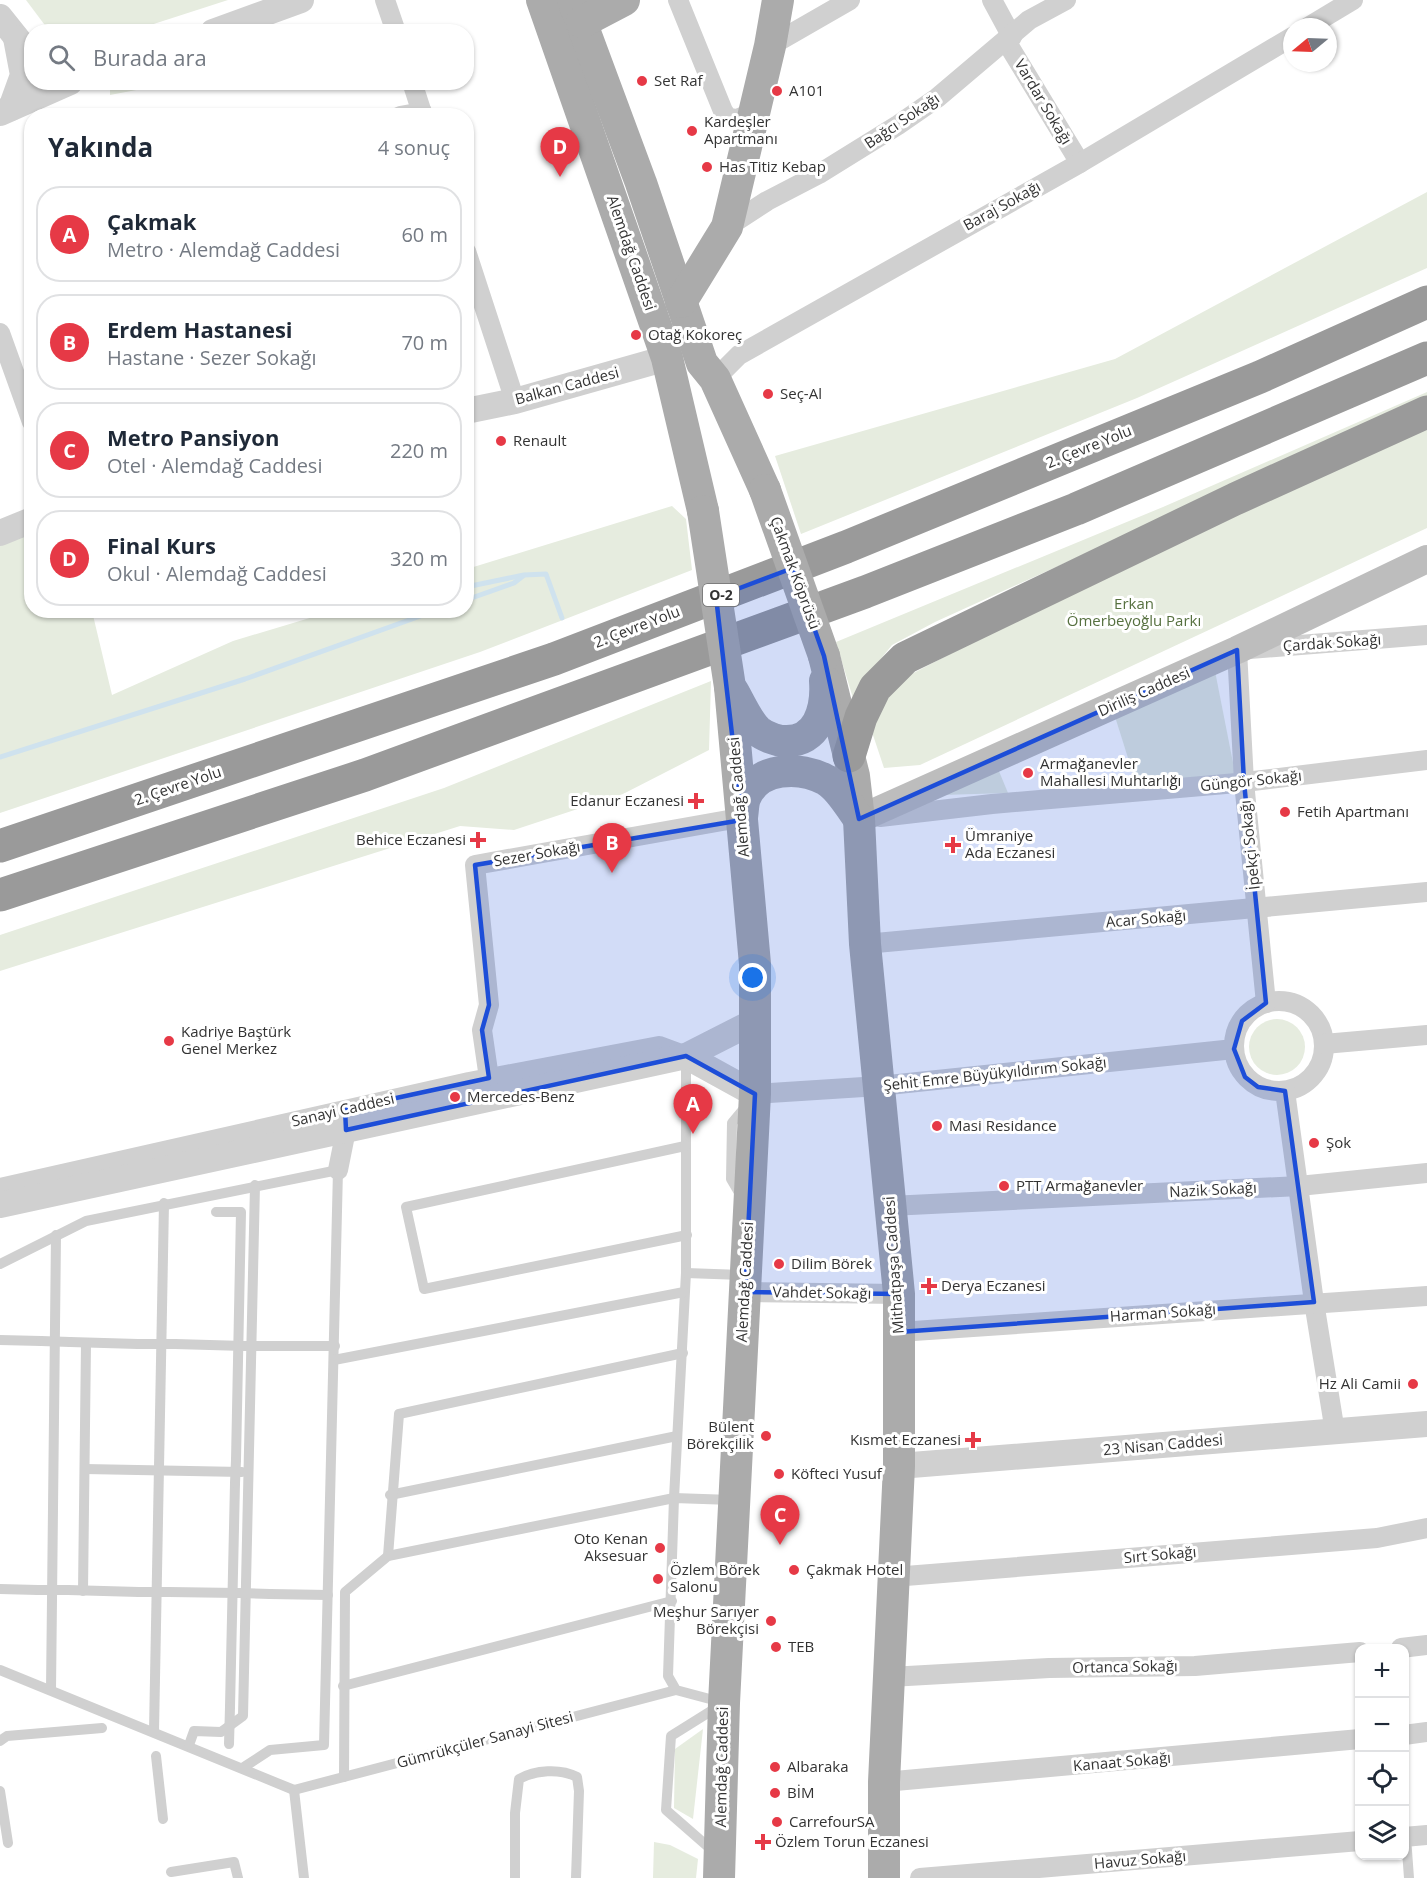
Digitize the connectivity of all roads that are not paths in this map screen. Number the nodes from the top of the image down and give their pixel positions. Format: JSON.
{"nodes":[{"id":1,"x":302,"y":0,"type":"edge"},
{"id":2,"x":386,"y":0,"type":"edge"},
{"id":3,"x":542,"y":0,"type":"edge"},
{"id":4,"x":624,"y":0,"type":"edge"},
{"id":5,"x":678,"y":0,"type":"edge"},
{"id":6,"x":778,"y":0,"type":"edge"},
{"id":7,"x":850,"y":0,"type":"edge"},
{"id":8,"x":992,"y":0,"type":"edge"},
{"id":9,"x":1066,"y":0,"type":"edge"},
{"id":10,"x":1353,"y":0,"type":"edge"},
{"id":11,"x":578,"y":11,"type":"edge"},
{"id":12,"x":0,"y":17,"type":"edge"},
{"id":13,"x":1323,"y":18,"type":"edge"},
{"id":14,"x":235,"y":24,"type":"edge"},
{"id":15,"x":394,"y":24,"type":"edge"},
{"id":16,"x":1009,"y":39,"type":"junction"},
{"id":17,"x":1283,"y":42,"type":"edge"},
{"id":18,"x":770,"y":46,"type":"junction"},
{"id":19,"x":24,"y":47,"type":"edge"},
{"id":20,"x":52,"y":90,"type":"edge"},
{"id":21,"x":414,"y":90,"type":"edge"},
{"id":22,"x":420,"y":108,"type":"edge"},
{"id":23,"x":6,"y":110,"type":"edge"},
{"id":24,"x":754,"y":112,"type":"junction"},
{"id":25,"x":1080,"y":163,"type":"junction"},
{"id":26,"x":727,"y":227,"type":"junction"},
{"id":27,"x":474,"y":275,"type":"edge"},
{"id":28,"x":681,"y":302,"type":"junction"},
{"id":29,"x":1427,"y":302,"type":"edge"},
{"id":30,"x":0,"y":333,"type":"edge"},
{"id":31,"x":667,"y":358,"type":"junction"},
{"id":32,"x":1427,"y":358,"type":"edge"},
{"id":33,"x":715,"y":379,"type":"junction"},
{"id":34,"x":24,"y":400,"type":"edge"},
{"id":35,"x":515,"y":401,"type":"junction"},
{"id":36,"x":474,"y":409,"type":"edge"},
{"id":37,"x":1427,"y":412,"type":"edge"},
{"id":38,"x":24,"y":524,"type":"edge"},
{"id":39,"x":0,"y":534,"type":"edge"},
{"id":40,"x":1427,"y":559,"type":"edge"},
{"id":41,"x":1427,"y":635,"type":"edge"},
{"id":42,"x":1237,"y":650,"type":"junction"},
{"id":43,"x":824,"y":656,"type":"junction"},
{"id":44,"x":730,"y":687,"type":"junction"},
{"id":45,"x":849,"y":756,"type":"junction"},
{"id":46,"x":1427,"y":760,"type":"edge"},
{"id":47,"x":1244,"y":783,"type":"junction"},
{"id":48,"x":859,"y":819,"type":"junction"},
{"id":49,"x":742,"y":820,"type":"junction"},
{"id":50,"x":0,"y":846,"type":"edge"},
{"id":51,"x":1427,"y":892,"type":"edge"},
{"id":52,"x":0,"y":895,"type":"edge"},
{"id":53,"x":1257,"y":909,"type":"junction"},
{"id":54,"x":866,"y":944,"type":"junction"},
{"id":55,"x":1266,"y":1003,"type":"junction"},
{"id":56,"x":754,"y":1021,"type":"junction"},
{"id":57,"x":1427,"y":1035,"type":"edge"},
{"id":58,"x":1324,"y":1044,"type":"junction"},
{"id":59,"x":1234,"y":1049,"type":"junction"},
{"id":60,"x":686,"y":1056,"type":"junction"},
{"id":61,"x":489,"y":1078,"type":"junction"},
{"id":62,"x":879,"y":1086,"type":"junction"},
{"id":63,"x":1285,"y":1091,"type":"junction"},
{"id":64,"x":755,"y":1094,"type":"junction"},
{"id":65,"x":346,"y":1119,"type":"junction"},
{"id":66,"x":685,"y":1146,"type":"junction"},
{"id":67,"x":338,"y":1170,"type":"junction"},
{"id":68,"x":1427,"y":1173,"type":"edge"},
{"id":69,"x":255,"y":1185,"type":"junction"},
{"id":70,"x":1299,"y":1186,"type":"junction"},
{"id":71,"x":0,"y":1188,"type":"edge"},
{"id":72,"x":164,"y":1203,"type":"junction"},
{"id":73,"x":0,"y":1205,"type":"edge"},
{"id":74,"x":890,"y":1206,"type":"junction"},
{"id":75,"x":216,"y":1212,"type":"dead end"},
{"id":76,"x":56,"y":1235,"type":"junction"},
{"id":77,"x":687,"y":1235,"type":"junction"},
{"id":78,"x":0,"y":1264,"type":"edge"},
{"id":79,"x":686,"y":1273,"type":"junction"},
{"id":80,"x":746,"y":1284,"type":"junction"},
{"id":81,"x":684,"y":1292,"type":"junction"},
{"id":82,"x":898,"y":1294,"type":"junction"},
{"id":83,"x":1427,"y":1296,"type":"edge"},
{"id":84,"x":1314,"y":1302,"type":"junction"},
{"id":85,"x":899,"y":1332,"type":"junction"},
{"id":86,"x":0,"y":1340,"type":"edge"},
{"id":87,"x":86,"y":1343,"type":"junction"},
{"id":88,"x":241,"y":1346,"type":"junction"},
{"id":89,"x":335,"y":1346,"type":"junction"},
{"id":90,"x":683,"y":1353,"type":"junction"},
{"id":91,"x":334,"y":1360,"type":"junction"},
{"id":92,"x":1427,"y":1424,"type":"edge"},
{"id":93,"x":1335,"y":1432,"type":"junction"},
{"id":94,"x":677,"y":1436,"type":"junction"},
{"id":95,"x":899,"y":1466,"type":"junction"},
{"id":96,"x":85,"y":1469,"type":"junction"},
{"id":97,"x":159,"y":1470,"type":"junction"},
{"id":98,"x":248,"y":1472,"type":"junction"},
{"id":99,"x":390,"y":1495,"type":"junction"},
{"id":100,"x":674,"y":1498,"type":"junction"},
{"id":101,"x":733,"y":1500,"type":"junction"},
{"id":102,"x":1427,"y":1528,"type":"edge"},
{"id":103,"x":388,"y":1556,"type":"junction"},
{"id":104,"x":893,"y":1577,"type":"junction"},
{"id":105,"x":0,"y":1589,"type":"edge"},
{"id":106,"x":83,"y":1591,"type":"junction"},
{"id":107,"x":236,"y":1593,"type":"junction"},
{"id":108,"x":328,"y":1594,"type":"junction"},
{"id":109,"x":672,"y":1602,"type":"junction"},
{"id":110,"x":1427,"y":1645,"type":"edge"},
{"id":111,"x":1409,"y":1647,"type":"edge"},
{"id":112,"x":1355,"y":1652,"type":"edge"},
{"id":113,"x":0,"y":1670,"type":"edge"},
{"id":114,"x":890,"y":1677,"type":"junction"},
{"id":115,"x":343,"y":1686,"type":"junction"},
{"id":116,"x":51,"y":1690,"type":"junction"},
{"id":117,"x":676,"y":1690,"type":"junction"},
{"id":118,"x":724,"y":1703,"type":"junction"},
{"id":119,"x":102,"y":1728,"type":"dead end"},
{"id":120,"x":154,"y":1731,"type":"junction"},
{"id":121,"x":1427,"y":1732,"type":"edge"},
{"id":122,"x":1409,"y":1734,"type":"edge"},
{"id":123,"x":1355,"y":1740,"type":"edge"},
{"id":124,"x":0,"y":1741,"type":"edge"},
{"id":125,"x":189,"y":1745,"type":"junction"},
{"id":126,"x":156,"y":1756,"type":"dead end"},
{"id":127,"x":229,"y":1761,"type":"junction"},
{"id":128,"x":244,"y":1767,"type":"junction"},
{"id":129,"x":344,"y":1777,"type":"junction"},
{"id":130,"x":884,"y":1782,"type":"junction"},
{"id":131,"x":294,"y":1790,"type":"junction"},
{"id":132,"x":0,"y":1791,"type":"edge"},
{"id":133,"x":163,"y":1819,"type":"dead end"},
{"id":134,"x":1427,"y":1835,"type":"edge"},
{"id":135,"x":1409,"y":1837,"type":"edge"},
{"id":136,"x":1355,"y":1841,"type":"edge"},
{"id":137,"x":8,"y":1844,"type":"dead end"},
{"id":138,"x":1407,"y":1860,"type":"edge"},
{"id":139,"x":722,"y":1871,"type":"edge"},
{"id":140,"x":171,"y":1872,"type":"dead end"},
{"id":141,"x":238,"y":1878,"type":"edge"},
{"id":142,"x":304,"y":1878,"type":"edge"},
{"id":143,"x":515,"y":1878,"type":"edge"},
{"id":144,"x":576,"y":1878,"type":"edge"},
{"id":145,"x":884,"y":1878,"type":"edge"},
{"id":146,"x":920,"y":1878,"type":"edge"},
{"id":147,"x":1409,"y":1878,"type":"edge"}],
"edges":[{"from":1,"to":14,"type":"street"},
{"from":2,"to":15,"type":"street"},
{"from":3,"to":31,"type":"main road","name":"Alemdağ Caddesi"},
{"from":4,"to":11,"type":"main road"},
{"from":5,"to":24,"type":"street"},
{"from":6,"to":18,"type":"main road"},
{"from":7,"to":18,"type":"street"},
{"from":8,"to":16,"type":"street","name":"Vardar Sokağı"},
{"from":9,"to":16,"type":"street","name":"Bağcı Sokağı"},
{"from":10,"to":13,"type":"street"},
{"from":11,"to":28,"type":"main road"},
{"from":12,"to":19,"type":"street"},
{"from":16,"to":25,"type":"street","name":"Vardar Sokağı"},
{"from":16,"to":26,"type":"street","name":"Bağcı Sokağı"},
{"from":17,"to":25,"type":"street","name":"Baraj Sokağı"},
{"from":18,"to":24,"type":"main road"},
{"from":19,"to":23,"type":"street"},
{"from":20,"to":23,"type":"street"},
{"from":21,"to":22,"type":"street"},
{"from":24,"to":26,"type":"main road"},
{"from":25,"to":33,"type":"street","name":"Baraj Sokağı"},
{"from":26,"to":28,"type":"main road"},
{"from":27,"to":35,"type":"street"},
{"from":28,"to":33,"type":"main road"},
{"from":29,"to":50,"type":"highway","name":"2. Çevre Yolu","number":"O-2"},
{"from":30,"to":34,"type":"street"},
{"from":31,"to":35,"type":"street","name":"Balkan Caddesi"},
{"from":31,"to":44,"type":"main road","name":"Alemdağ Caddesi","bridge":true},
{"from":32,"to":52,"type":"highway"},
{"from":33,"to":43,"type":"main road","name":"Çakmak Köprüsü","bridge":true},
{"from":35,"to":36,"type":"street","name":"Balkan Caddesi"},
{"from":37,"to":45,"type":"highway"},
{"from":38,"to":39,"type":"street"},
{"from":40,"to":42,"type":"main road","name":"Diriliş Caddesi"},
{"from":41,"to":42,"type":"street","name":"Çardak Sokağı"},
{"from":42,"to":47,"type":"street","name":"İpekçi Sokağı"},
{"from":42,"to":48,"type":"main road","name":"Diriliş Caddesi"},
{"from":43,"to":44,"type":"main road"},
{"from":43,"to":45,"type":"main road","name":"Mithatpaşa Caddesi"},
{"from":44,"to":49,"type":"main road","name":"Alemdağ Caddesi"},
{"from":45,"to":48,"type":"main road","name":"Mithatpaşa Caddesi"},
{"from":46,"to":47,"type":"street","name":"Güngör Sokağı"},
{"from":47,"to":48,"type":"street","name":"Güngör Sokağı"},
{"from":47,"to":53,"type":"street","name":"İpekçi Sokağı"},
{"from":48,"to":49,"type":"main road"},
{"from":48,"to":54,"type":"main road","name":"Mithatpaşa Caddesi"},
{"from":49,"to":56,"type":"main road","name":"Alemdağ Caddesi"},
{"from":49,"to":61,"type":"street","name":"Sezer Sokağı"},
{"from":51,"to":53,"type":"street","name":"Acar Sokağı"},
{"from":53,"to":54,"type":"street","name":"Acar Sokağı"},
{"from":53,"to":55,"type":"street","name":"İpekçi Sokağı"},
{"from":54,"to":62,"type":"main road","name":"Mithatpaşa Caddesi"},
{"from":55,"to":58,"type":"street"},
{"from":55,"to":59,"type":"street"},
{"from":56,"to":60,"type":"street","name":"Sanayi Caddesi"},
{"from":56,"to":64,"type":"main road","name":"Alemdağ Caddesi"},
{"from":57,"to":58,"type":"street"},
{"from":58,"to":63,"type":"street"},
{"from":59,"to":62,"type":"street","name":"Şehit Emre Büyükyıldırım Sokağı"},
{"from":59,"to":63,"type":"street"},
{"from":60,"to":61,"type":"street","name":"Sanayi Caddesi"},
{"from":60,"to":64,"type":"street","name":"Sanayi Caddesi"},
{"from":60,"to":65,"type":"street","name":"Sanayi Caddesi"},
{"from":60,"to":66,"type":"lane"},
{"from":61,"to":65,"type":"street","name":"Sanayi Caddesi"},
{"from":62,"to":64,"type":"street","name":"Şehit Emre Büyükyıldırım Sokağı"},
{"from":62,"to":74,"type":"main road","name":"Mithatpaşa Caddesi"},
{"from":63,"to":70,"type":"street"},
{"from":64,"to":80,"type":"main road","name":"Alemdağ Caddesi"},
{"from":65,"to":67,"type":"street"},
{"from":65,"to":71,"type":"street","name":"Sanayi Caddesi"},
{"from":65,"to":73,"type":"street","name":"Sanayi Caddesi"},
{"from":66,"to":77,"type":"lane"},
{"from":66,"to":77,"type":"lane"},
{"from":67,"to":69,"type":"lane"},
{"from":67,"to":89,"type":"lane"},
{"from":68,"to":70,"type":"street","name":"Nazik Sokağı"},
{"from":69,"to":72,"type":"lane"},
{"from":69,"to":98,"type":"lane"},
{"from":70,"to":74,"type":"street","name":"Nazik Sokağı"},
{"from":70,"to":84,"type":"street"},
{"from":72,"to":76,"type":"lane"},
{"from":72,"to":97,"type":"lane"},
{"from":74,"to":82,"type":"main road","name":"Mithatpaşa Caddesi"},
{"from":75,"to":88,"type":"lane"},
{"from":76,"to":78,"type":"lane"},
{"from":76,"to":116,"type":"lane"},
{"from":77,"to":79,"type":"lane"},
{"from":79,"to":80,"type":"lane"},
{"from":79,"to":81,"type":"lane"},
{"from":80,"to":82,"type":"street","name":"Vahdet Sokağı"},
{"from":80,"to":101,"type":"main road","name":"Alemdağ Caddesi"},
{"from":81,"to":90,"type":"lane"},
{"from":81,"to":91,"type":"lane"},
{"from":82,"to":85,"type":"main road","name":"Mithatpaşa Caddesi"},
{"from":83,"to":84,"type":"street","name":"Harman Sokağı"},
{"from":84,"to":85,"type":"street","name":"Harman Sokağı"},
{"from":84,"to":93,"type":"street"},
{"from":85,"to":95,"type":"main road","name":"Mithatpaşa Caddesi"},
{"from":86,"to":87,"type":"lane","bridge":true},
{"from":87,"to":88,"type":"lane","bridge":true},
{"from":87,"to":96,"type":"lane"},
{"from":88,"to":89,"type":"lane","bridge":true},
{"from":88,"to":107,"type":"lane","bridge":true},
{"from":89,"to":91,"type":"lane"},
{"from":90,"to":94,"type":"lane"},
{"from":90,"to":99,"type":"lane"},
{"from":91,"to":108,"type":"lane"},
{"from":92,"to":93,"type":"street","name":"23 Nisan Caddesi"},
{"from":93,"to":95,"type":"street","name":"23 Nisan Caddesi"},
{"from":94,"to":99,"type":"lane"},
{"from":94,"to":100,"type":"lane"},
{"from":95,"to":104,"type":"main road","name":"Mithatpaşa Caddesi"},
{"from":96,"to":97,"type":"lane"},
{"from":96,"to":106,"type":"lane"},
{"from":97,"to":98,"type":"lane"},
{"from":97,"to":120,"type":"lane"},
{"from":98,"to":125,"type":"lane"},
{"from":99,"to":103,"type":"lane"},
{"from":100,"to":101,"type":"lane"},
{"from":100,"to":103,"type":"lane"},
{"from":100,"to":109,"type":"lane"},
{"from":101,"to":118,"type":"main road","name":"Alemdağ Caddesi"},
{"from":102,"to":104,"type":"street","name":"Sırt Sokağı"},
{"from":103,"to":115,"type":"lane"},
{"from":104,"to":114,"type":"main road","name":"Mithatpaşa Caddesi"},
{"from":105,"to":106,"type":"lane","bridge":true},
{"from":106,"to":107,"type":"lane","bridge":true},
{"from":107,"to":108,"type":"lane","bridge":true},
{"from":107,"to":127,"type":"lane","bridge":true},
{"from":108,"to":128,"type":"lane"},
{"from":109,"to":115,"type":"lane"},
{"from":109,"to":117,"type":"lane"},
{"from":110,"to":111,"type":"street"},
{"from":112,"to":114,"type":"street","name":"Ortanca Sokağı"},
{"from":113,"to":116,"type":"lane"},
{"from":114,"to":130,"type":"main road","name":"Mithatpaşa Caddesi"},
{"from":115,"to":129,"type":"lane"},
{"from":116,"to":120,"type":"lane"},
{"from":117,"to":118,"type":"lane"},
{"from":117,"to":129,"type":"lane","name":"Gümrükçüler Sanayi Sitesi"},
{"from":118,"to":139,"type":"main road","name":"Alemdağ Caddesi"},
{"from":118,"to":139,"type":"lane"},
{"from":119,"to":124,"type":"lane"},
{"from":120,"to":125,"type":"lane"},
{"from":121,"to":122,"type":"street"},
{"from":123,"to":130,"type":"street","name":"Kanaat Sokağı"},
{"from":125,"to":127,"type":"lane"},
{"from":126,"to":133,"type":"lane"},
{"from":127,"to":128,"type":"lane"},
{"from":128,"to":131,"type":"lane"},
{"from":129,"to":131,"type":"lane","name":"Gümrükçüler Sanayi Sitesi"},
{"from":130,"to":145,"type":"main road","name":"Mithatpaşa Caddesi"},
{"from":131,"to":142,"type":"lane"},
{"from":132,"to":137,"type":"lane"},
{"from":134,"to":135,"type":"street"},
{"from":136,"to":146,"type":"street","name":"Havuz Sokağı"},
{"from":138,"to":147,"type":"lane"},
{"from":140,"to":141,"type":"lane"},
{"from":143,"to":144,"type":"lane"}]}
